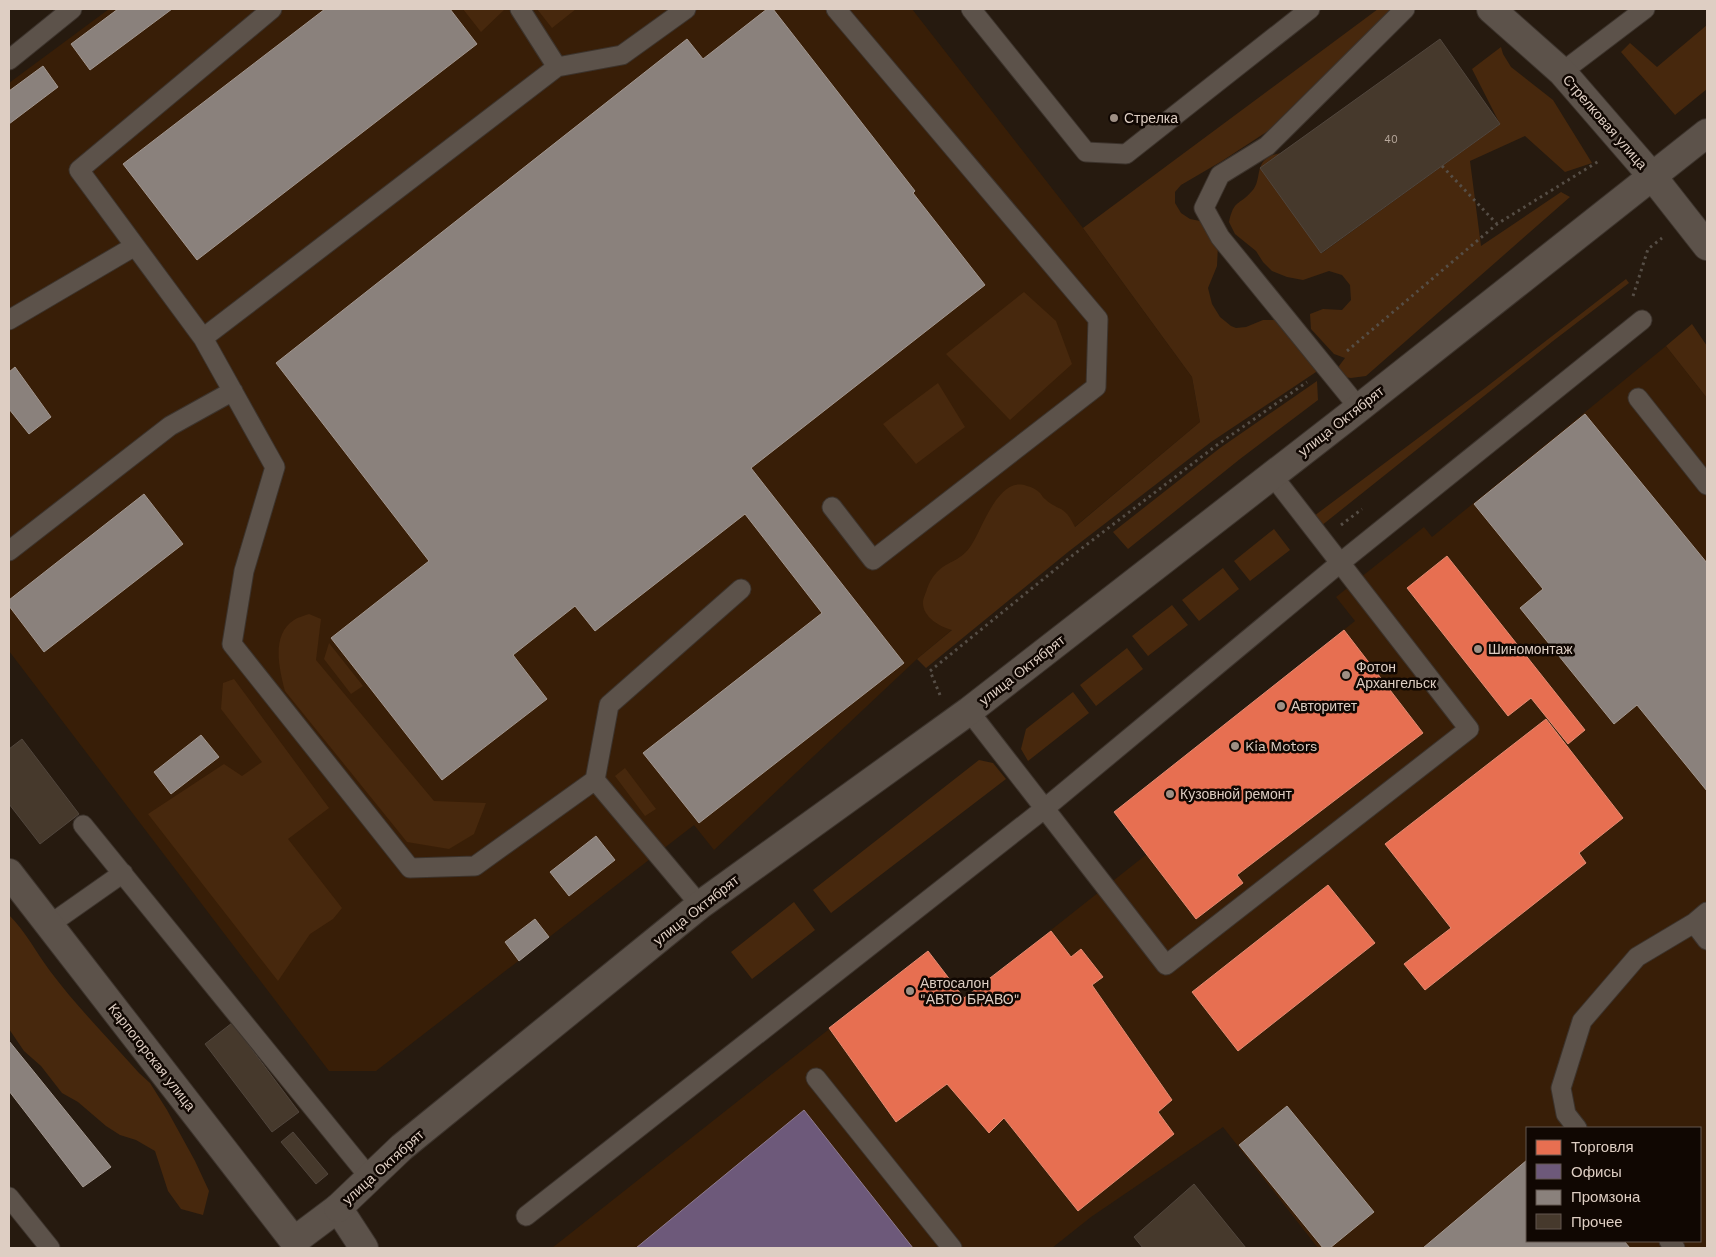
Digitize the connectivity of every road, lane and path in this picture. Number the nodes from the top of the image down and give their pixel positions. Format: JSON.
{"nodes":[{"id":1,"x":272,"y":9,"type":"edge"},
{"id":2,"x":520,"y":9,"type":"edge"},
{"id":3,"x":686,"y":9,"type":"edge"},
{"id":4,"x":836,"y":9,"type":"edge"},
{"id":5,"x":971,"y":9,"type":"edge"},
{"id":6,"x":1310,"y":9,"type":"edge"},
{"id":7,"x":1405,"y":9,"type":"edge"},
{"id":8,"x":1491,"y":9,"type":"edge"},
{"id":9,"x":68,"y":10,"type":"edge"},
{"id":10,"x":1641,"y":10,"type":"edge"},
{"id":11,"x":9,"y":60,"type":"edge"},
{"id":12,"x":558,"y":67,"type":"junction"},
{"id":13,"x":1562,"y":72,"type":"junction"},
{"id":14,"x":1707,"y":133,"type":"edge"},
{"id":15,"x":1625,"y":145,"type":"junction"},
{"id":16,"x":1442,"y":166,"type":"dead end"},
{"id":17,"x":1652,"y":176,"type":"junction"},
{"id":18,"x":1686,"y":218,"type":"junction"},
{"id":19,"x":1497,"y":224,"type":"junction"},
{"id":20,"x":136,"y":246,"type":"junction"},
{"id":21,"x":1707,"y":246,"type":"edge"},
{"id":22,"x":1631,"y":302,"type":"dead end"},
{"id":23,"x":9,"y":320,"type":"edge"},
{"id":24,"x":1642,"y":320,"type":"dead end"},
{"id":25,"x":203,"y":338,"type":"junction"},
{"id":26,"x":1327,"y":368,"type":"junction"},
{"id":27,"x":233,"y":391,"type":"junction"},
{"id":28,"x":1638,"y":398,"type":"dead end"},
{"id":29,"x":1359,"y":408,"type":"junction"},
{"id":30,"x":1272,"y":475,"type":"junction"},
{"id":31,"x":1707,"y":485,"type":"edge"},
{"id":32,"x":1370,"y":503,"type":"dead end"},
{"id":33,"x":832,"y":507,"type":"dead end"},
{"id":34,"x":1322,"y":539,"type":"junction"},
{"id":35,"x":9,"y":551,"type":"edge"},
{"id":36,"x":1340,"y":563,"type":"junction"},
{"id":37,"x":741,"y":589,"type":"dead end"},
{"id":38,"x":960,"y":718,"type":"junction"},
{"id":39,"x":595,"y":780,"type":"junction"},
{"id":40,"x":1044,"y":809,"type":"junction"},
{"id":41,"x":83,"y":825,"type":"dead end"},
{"id":42,"x":9,"y":873,"type":"edge"},
{"id":43,"x":123,"y":873,"type":"junction"},
{"id":44,"x":700,"y":905,"type":"junction"},
{"id":45,"x":1700,"y":917,"type":"edge"},
{"id":46,"x":49,"y":925,"type":"junction"},
{"id":47,"x":1707,"y":940,"type":"edge"},
{"id":48,"x":816,"y":1078,"type":"dead end"},
{"id":49,"x":1576,"y":1127,"type":"edge"},
{"id":50,"x":370,"y":1178,"type":"junction"},
{"id":51,"x":9,"y":1198,"type":"edge"},
{"id":52,"x":338,"y":1208,"type":"junction"},
{"id":53,"x":526,"y":1216,"type":"dead end"},
{"id":54,"x":289,"y":1245,"type":"edge"},
{"id":55,"x":44,"y":1247,"type":"edge"},
{"id":56,"x":364,"y":1248,"type":"edge"},
{"id":57,"x":952,"y":1248,"type":"edge"}],
"edges":[{"from":1,"to":20,"type":"lane"},
{"from":2,"to":12,"type":"lane"},
{"from":3,"to":12,"type":"lane"},
{"from":4,"to":33,"type":"lane"},
{"from":5,"to":6,"type":"lane"},
{"from":7,"to":26,"type":"lane"},
{"from":8,"to":13,"type":"street","name":"Стрелковая улица"},
{"from":9,"to":11,"type":"lane"},
{"from":10,"to":13,"type":"lane"},
{"from":12,"to":25,"type":"lane"},
{"from":13,"to":15,"type":"street","name":"Стрелковая улица"},
{"from":14,"to":17,"type":"street","name":"улица Октябрят"},
{"from":15,"to":17,"type":"street","name":"Стрелковая улица"},
{"from":15,"to":19,"type":"path"},
{"from":16,"to":19,"type":"path"},
{"from":17,"to":18,"type":"street","name":"Стрелковая улица"},
{"from":17,"to":29,"type":"street","name":"улица Октябрят"},
{"from":18,"to":21,"type":"street","name":"Стрелковая улица"},
{"from":18,"to":22,"type":"path"},
{"from":19,"to":26,"type":"path"},
{"from":20,"to":23,"type":"lane"},
{"from":20,"to":25,"type":"lane"},
{"from":24,"to":36,"type":"lane"},
{"from":25,"to":27,"type":"lane"},
{"from":26,"to":29,"type":"lane"},
{"from":26,"to":38,"type":"path"},
{"from":27,"to":35,"type":"lane"},
{"from":27,"to":39,"type":"lane"},
{"from":28,"to":31,"type":"lane"},
{"from":29,"to":30,"type":"street","name":"улица Октябрят"},
{"from":30,"to":34,"type":"lane"},
{"from":30,"to":38,"type":"street","name":"улица Октябрят"},
{"from":32,"to":34,"type":"path"},
{"from":34,"to":36,"type":"lane"},
{"from":36,"to":40,"type":"lane"},
{"from":36,"to":40,"type":"lane"},
{"from":37,"to":39,"type":"lane"},
{"from":38,"to":40,"type":"lane"},
{"from":38,"to":44,"type":"street","name":"улица Октябрят"},
{"from":39,"to":44,"type":"lane"},
{"from":40,"to":53,"type":"lane"},
{"from":41,"to":43,"type":"lane"},
{"from":42,"to":46,"type":"street","name":"Карпогорская улица"},
{"from":43,"to":46,"type":"lane"},
{"from":43,"to":50,"type":"lane"},
{"from":44,"to":50,"type":"street","name":"улица Октябрят"},
{"from":45,"to":47,"type":"lane"},
{"from":45,"to":49,"type":"lane"},
{"from":46,"to":54,"type":"street","name":"Карпогорская улица"},
{"from":48,"to":57,"type":"lane"},
{"from":50,"to":52,"type":"street","name":"улица Октябрят"},
{"from":51,"to":55,"type":"lane"},
{"from":52,"to":54,"type":"street","name":"улица Октябрят"},
{"from":52,"to":56,"type":"street"}]}
